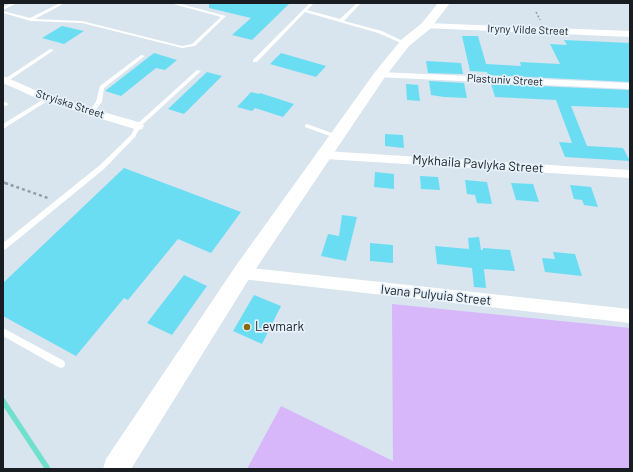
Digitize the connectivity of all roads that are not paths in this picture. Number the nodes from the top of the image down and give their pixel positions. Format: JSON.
{"nodes":[{"id":1,"x":15,"y":3,"type":"edge"},
{"id":2,"x":63,"y":3,"type":"edge"},
{"id":3,"x":172,"y":3,"type":"edge"},
{"id":4,"x":312,"y":3,"type":"edge"},
{"id":5,"x":359,"y":3,"type":"edge"},
{"id":6,"x":444,"y":3,"type":"edge"},
{"id":7,"x":3,"y":11,"type":"edge"},
{"id":8,"x":305,"y":11,"type":"junction"},
{"id":9,"x":31,"y":20,"type":"junction"},
{"id":10,"x":341,"y":21,"type":"junction"},
{"id":11,"x":426,"y":26,"type":"junction"},
{"id":12,"x":630,"y":34,"type":"edge"},
{"id":13,"x":405,"y":43,"type":"junction"},
{"id":14,"x":52,"y":50,"type":"dead end"},
{"id":15,"x":143,"y":56,"type":"dead end"},
{"id":16,"x":255,"y":61,"type":"dead end"},
{"id":17,"x":199,"y":71,"type":"dead end"},
{"id":18,"x":380,"y":74,"type":"junction"},
{"id":19,"x":5,"y":79,"type":"edge"},
{"id":20,"x":630,"y":86,"type":"edge"},
{"id":21,"x":47,"y":99,"type":"junction"},
{"id":22,"x":91,"y":112,"type":"junction"},
{"id":23,"x":138,"y":126,"type":"junction"},
{"id":24,"x":307,"y":126,"type":"dead end"},
{"id":25,"x":3,"y":127,"type":"edge"},
{"id":26,"x":338,"y":136,"type":"junction"},
{"id":27,"x":325,"y":155,"type":"junction"},
{"id":28,"x":630,"y":174,"type":"edge"},
{"id":29,"x":3,"y":247,"type":"edge"},
{"id":30,"x":242,"y":273,"type":"junction"},
{"id":31,"x":630,"y":316,"type":"edge"},
{"id":32,"x":3,"y":332,"type":"edge"},
{"id":33,"x":61,"y":364,"type":"dead end"},
{"id":34,"x":116,"y":469,"type":"edge"}],
"edges":[{"from":1,"to":7,"type":"lane"},
{"from":2,"to":9,"type":"lane"},
{"from":3,"to":9,"type":"lane"},
{"from":4,"to":8,"type":"lane"},
{"from":5,"to":10,"type":"lane"},
{"from":6,"to":11,"type":"street"},
{"from":7,"to":9,"type":"lane"},
{"from":8,"to":10,"type":"lane"},
{"from":8,"to":16,"type":"lane"},
{"from":10,"to":13,"type":"lane"},
{"from":11,"to":12,"type":"street","name":"Iryny Vilde Street"},
{"from":11,"to":13,"type":"street"},
{"from":13,"to":18,"type":"street"},
{"from":14,"to":19,"type":"lane"},
{"from":15,"to":22,"type":"lane"},
{"from":17,"to":23,"type":"lane"},
{"from":18,"to":20,"type":"street","name":"Plastuniv Street"},
{"from":18,"to":26,"type":"street"},
{"from":19,"to":21,"type":"street","name":"Stryiska Street"},
{"from":21,"to":22,"type":"street","name":"Stryiska Street"},
{"from":21,"to":25,"type":"lane"},
{"from":22,"to":23,"type":"street","name":"Stryiska Street"},
{"from":23,"to":29,"type":"lane"},
{"from":24,"to":26,"type":"lane"},
{"from":26,"to":27,"type":"street"},
{"from":27,"to":28,"type":"street","name":"Mykhaila Pavlyka Street"},
{"from":27,"to":30,"type":"street"},
{"from":30,"to":31,"type":"street","name":"Ivana Pulyuia Street"},
{"from":30,"to":34,"type":"street"},
{"from":32,"to":33,"type":"lane"}]}
